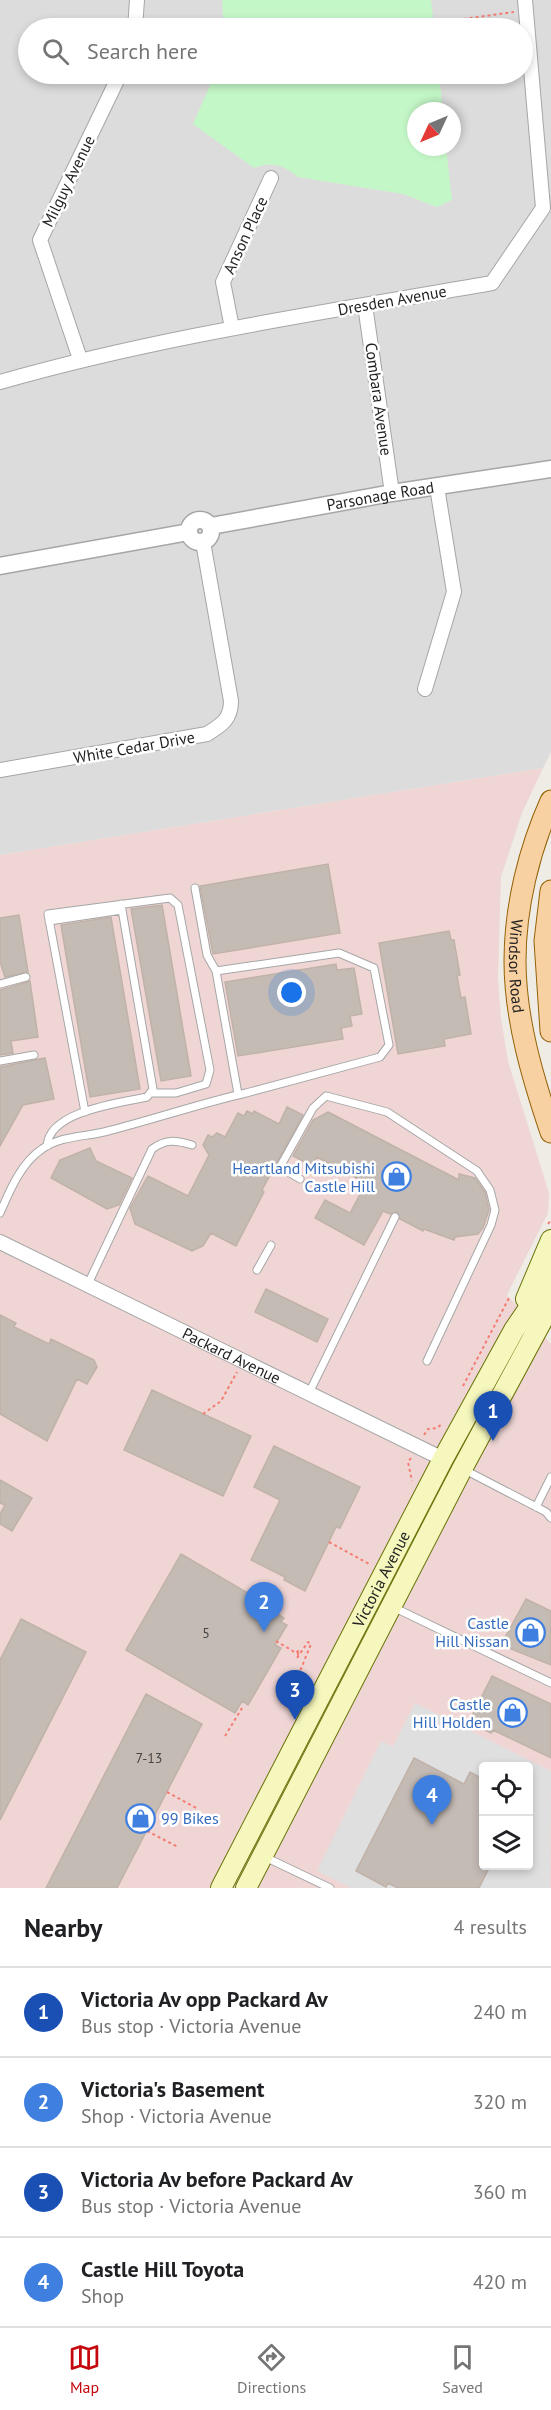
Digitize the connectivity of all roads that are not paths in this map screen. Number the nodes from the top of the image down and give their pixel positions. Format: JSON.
{"nodes":[{"id":1,"x":137,"y":0,"type":"edge"},
{"id":2,"x":136,"y":18,"type":"edge"},
{"id":3,"x":115,"y":84,"type":"edge"},
{"id":4,"x":532,"y":84,"type":"edge"},
{"id":5,"x":271,"y":178,"type":"dead end"},
{"id":6,"x":365,"y":305,"type":"junction"},
{"id":7,"x":232,"y":328,"type":"junction"},
{"id":8,"x":80,"y":359,"type":"junction"},
{"id":9,"x":0,"y":382,"type":"edge"},
{"id":10,"x":551,"y":469,"type":"edge"},
{"id":11,"x":437,"y":487,"type":"junction"},
{"id":12,"x":392,"y":493,"type":"junction"},
{"id":13,"x":196,"y":537,"type":"junction"},
{"id":14,"x":0,"y":566,"type":"edge"},
{"id":15,"x":425,"y":689,"type":"dead end"},
{"id":16,"x":0,"y":770,"type":"edge"},
{"id":17,"x":551,"y":801,"type":"edge"},
{"id":18,"x":195,"y":888,"type":"dead end"},
{"id":19,"x":551,"y":891,"type":"edge"},
{"id":20,"x":121,"y":907,"type":"junction"},
{"id":21,"x":216,"y":971,"type":"junction"},
{"id":22,"x":26,"y":977,"type":"dead end"},
{"id":23,"x":0,"y":984,"type":"edge"},
{"id":24,"x":551,"y":1031,"type":"edge"},
{"id":25,"x":33,"y":1055,"type":"dead end"},
{"id":26,"x":0,"y":1061,"type":"edge"},
{"id":27,"x":152,"y":1093,"type":"junction"},
{"id":28,"x":238,"y":1094,"type":"junction"},
{"id":29,"x":85,"y":1112,"type":"junction"},
{"id":30,"x":551,"y":1132,"type":"edge"},
{"id":31,"x":192,"y":1145,"type":"dead end"},
{"id":32,"x":47,"y":1146,"type":"junction"},
{"id":33,"x":300,"y":1179,"type":"dead end"},
{"id":34,"x":0,"y":1213,"type":"edge"},
{"id":35,"x":395,"y":1217,"type":"dead end"},
{"id":36,"x":548,"y":1234,"type":"edge"},
{"id":37,"x":0,"y":1242,"type":"edge"},
{"id":38,"x":271,"y":1245,"type":"dead end"},
{"id":39,"x":257,"y":1270,"type":"dead end"},
{"id":40,"x":551,"y":1276,"type":"edge"},
{"id":41,"x":87,"y":1286,"type":"junction"},
{"id":42,"x":551,"y":1304,"type":"edge"},
{"id":43,"x":551,"y":1316,"type":"edge"},
{"id":44,"x":514,"y":1330,"type":"junction"},
{"id":45,"x":536,"y":1332,"type":"junction"},
{"id":46,"x":427,"y":1361,"type":"dead end"},
{"id":47,"x":309,"y":1393,"type":"junction"},
{"id":48,"x":443,"y":1459,"type":"junction"},
{"id":49,"x":462,"y":1469,"type":"junction"},
{"id":50,"x":551,"y":1477,"type":"edge"},
{"id":51,"x":536,"y":1507,"type":"junction"},
{"id":52,"x":551,"y":1518,"type":"edge"},
{"id":53,"x":373,"y":1597,"type":"junction"},
{"id":54,"x":391,"y":1606,"type":"junction"},
{"id":55,"x":551,"y":1683,"type":"edge"},
{"id":56,"x":330,"y":1702,"type":"junction"},
{"id":57,"x":262,"y":1856,"type":"junction"},
{"id":58,"x":221,"y":1888,"type":"edge"},
{"id":59,"x":246,"y":1888,"type":"edge"},
{"id":60,"x":330,"y":1888,"type":"edge"}],
"edges":[{"from":1,"to":2,"type":"street"},
{"from":3,"to":8,"type":"street","name":"Milguy Avenue"},
{"from":4,"to":6,"type":"street","name":"Dresden Avenue"},
{"from":5,"to":7,"type":"street","name":"Anson Place"},
{"from":6,"to":7,"type":"street","name":"Dresden Avenue"},
{"from":6,"to":12,"type":"street","name":"Combara Avenue"},
{"from":7,"to":8,"type":"street","name":"Dresden Avenue"},
{"from":8,"to":9,"type":"street","name":"Dresden Avenue"},
{"from":10,"to":11,"type":"street","name":"Parsonage Road"},
{"from":11,"to":12,"type":"street","name":"Parsonage Road"},
{"from":11,"to":15,"type":"street"},
{"from":12,"to":13,"type":"street","name":"Parsonage Road"},
{"from":13,"to":14,"type":"street"},
{"from":13,"to":16,"type":"street","name":"White Cedar Drive"},
{"from":17,"to":30,"type":"main road","name":"Windsor Road"},
{"from":18,"to":21,"type":"lane"},
{"from":19,"to":24,"type":"main road","name":"Windsor Road"},
{"from":20,"to":27,"type":"lane"},
{"from":20,"to":27,"type":"lane"},
{"from":20,"to":29,"type":"lane"},
{"from":21,"to":28,"type":"lane"},
{"from":21,"to":28,"type":"lane"},
{"from":22,"to":23,"type":"lane"},
{"from":25,"to":26,"type":"lane"},
{"from":27,"to":29,"type":"lane"},
{"from":28,"to":32,"type":"lane"},
{"from":29,"to":32,"type":"lane"},
{"from":31,"to":41,"type":"lane"},
{"from":32,"to":34,"type":"lane"},
{"from":33,"to":46,"type":"lane"},
{"from":35,"to":47,"type":"lane"},
{"from":36,"to":44,"type":"main road"},
{"from":37,"to":41,"type":"street","name":"Packard Avenue"},
{"from":38,"to":39,"type":"lane"},
{"from":40,"to":44,"type":"main road","name":"Victoria Avenue"},
{"from":41,"to":47,"type":"street","name":"Packard Avenue"},
{"from":42,"to":45,"type":"main road","name":"Victoria Avenue"},
{"from":43,"to":45,"type":"main road"},
{"from":44,"to":48,"type":"main road","name":"Victoria Avenue"},
{"from":45,"to":49,"type":"main road","name":"Victoria Avenue"},
{"from":47,"to":48,"type":"street","name":"Packard Avenue"},
{"from":48,"to":49,"type":"main road","name":"Packard Avenue"},
{"from":48,"to":53,"type":"main road","name":"Victoria Avenue"},
{"from":49,"to":51,"type":"lane"},
{"from":49,"to":54,"type":"main road","name":"Victoria Avenue"},
{"from":50,"to":51,"type":"lane"},
{"from":51,"to":52,"type":"lane"},
{"from":53,"to":54,"type":"main road"},
{"from":53,"to":56,"type":"main road","name":"Victoria Avenue"},
{"from":54,"to":55,"type":"lane"},
{"from":54,"to":56,"type":"main road","name":"Victoria Avenue"},
{"from":56,"to":57,"type":"main road","name":"Victoria Avenue"},
{"from":56,"to":58,"type":"main road","name":"Victoria Avenue"},
{"from":57,"to":59,"type":"main road","name":"Victoria Avenue"},
{"from":57,"to":60,"type":"lane"}]}
